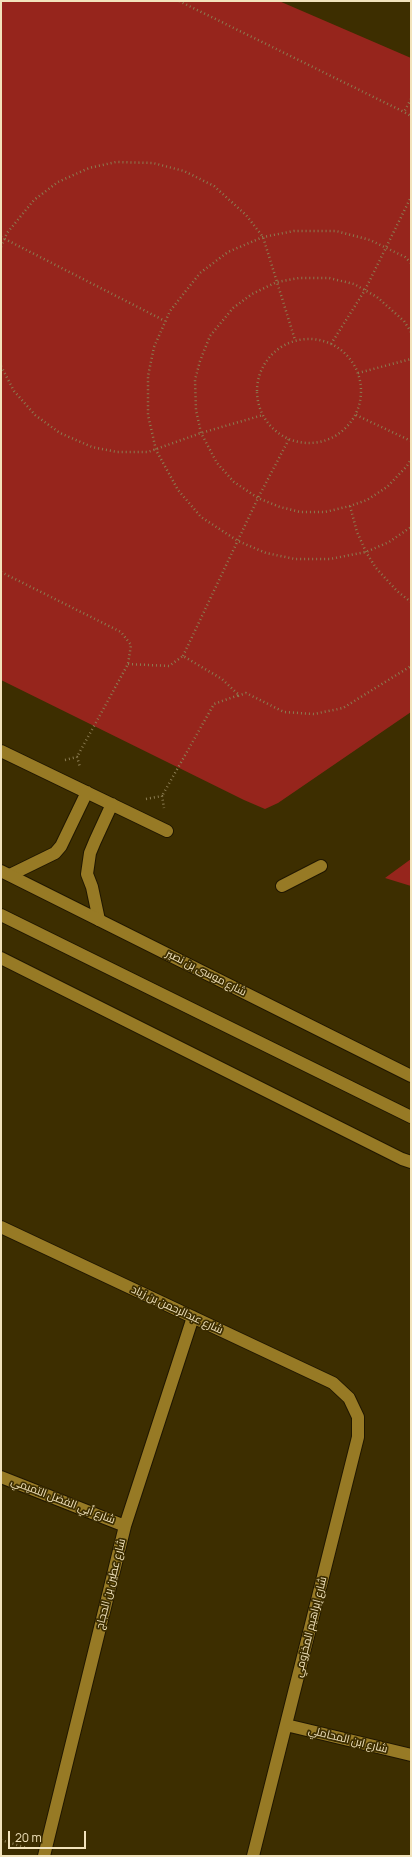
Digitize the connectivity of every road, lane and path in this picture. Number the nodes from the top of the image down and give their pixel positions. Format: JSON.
{"nodes":[{"id":1,"x":180,"y":1,"type":"edge"},
{"id":2,"x":411,"y":99,"type":"edge"},
{"id":3,"x":404,"y":112,"type":"junction"},
{"id":4,"x":411,"y":116,"type":"edge"},
{"id":5,"x":411,"y":197,"type":"edge"},
{"id":6,"x":263,"y":237,"type":"junction"},
{"id":7,"x":1,"y":238,"type":"edge"},
{"id":8,"x":5,"y":239,"type":"junction"},
{"id":9,"x":1,"y":247,"type":"edge"},
{"id":10,"x":386,"y":247,"type":"junction"},
{"id":11,"x":411,"y":263,"type":"edge"},
{"id":12,"x":277,"y":282,"type":"junction"},
{"id":13,"x":365,"y":290,"type":"junction"},
{"id":14,"x":165,"y":321,"type":"junction"},
{"id":15,"x":411,"y":332,"type":"edge"},
{"id":16,"x":295,"y":340,"type":"junction"},
{"id":17,"x":331,"y":344,"type":"junction"},
{"id":18,"x":411,"y":359,"type":"edge"},
{"id":19,"x":1,"y":366,"type":"edge"},
{"id":20,"x":358,"y":374,"type":"junction"},
{"id":21,"x":263,"y":415,"type":"junction"},
{"id":22,"x":356,"y":415,"type":"junction"},
{"id":23,"x":201,"y":433,"type":"junction"},
{"id":24,"x":289,"y":439,"type":"junction"},
{"id":25,"x":411,"y":441,"type":"edge"},
{"id":26,"x":156,"y":450,"type":"junction"},
{"id":27,"x":411,"y":459,"type":"edge"},
{"id":28,"x":258,"y":498,"type":"junction"},
{"id":29,"x":350,"y":506,"type":"junction"},
{"id":30,"x":411,"y":528,"type":"edge"},
{"id":31,"x":238,"y":541,"type":"junction"},
{"id":32,"x":366,"y":552,"type":"junction"},
{"id":33,"x":1,"y":572,"type":"edge"},
{"id":34,"x":411,"y":602,"type":"edge"},
{"id":35,"x":183,"y":656,"type":"junction"},
{"id":36,"x":128,"y":664,"type":"junction"},
{"id":37,"x":411,"y":666,"type":"edge"},
{"id":38,"x":214,"y":704,"type":"junction"},
{"id":39,"x":1,"y":751,"type":"edge"},
{"id":40,"x":77,"y":757,"type":"dead end"},
{"id":41,"x":87,"y":792,"type":"junction"},
{"id":42,"x":162,"y":796,"type":"dead end"},
{"id":43,"x":112,"y":804,"type":"junction"},
{"id":44,"x":167,"y":830,"type":"dead end"},
{"id":45,"x":321,"y":866,"type":"dead end"},
{"id":46,"x":5,"y":873,"type":"edge"},
{"id":47,"x":282,"y":886,"type":"dead end"},
{"id":48,"x":1,"y":915,"type":"edge"},
{"id":49,"x":99,"y":920,"type":"junction"},
{"id":50,"x":1,"y":958,"type":"edge"},
{"id":51,"x":411,"y":1076,"type":"edge"},
{"id":52,"x":411,"y":1117,"type":"edge"},
{"id":53,"x":411,"y":1162,"type":"edge"},
{"id":54,"x":1,"y":1227,"type":"edge"},
{"id":55,"x":193,"y":1317,"type":"junction"},
{"id":56,"x":349,"y":1398,"type":"joint"},
{"id":57,"x":1,"y":1477,"type":"edge"},
{"id":58,"x":125,"y":1526,"type":"junction"},
{"id":59,"x":286,"y":1725,"type":"junction"},
{"id":60,"x":411,"y":1755,"type":"edge"},
{"id":61,"x":1,"y":1840,"type":"edge"},
{"id":62,"x":44,"y":1855,"type":"edge"},
{"id":63,"x":253,"y":1856,"type":"edge"}],
"edges":[{"from":1,"to":3,"type":"path"},
{"from":2,"to":3,"type":"path"},
{"from":3,"to":4,"type":"path"},
{"from":5,"to":10,"type":"path"},
{"from":6,"to":8,"type":"path"},
{"from":6,"to":10,"type":"path"},
{"from":6,"to":12,"type":"path"},
{"from":6,"to":14,"type":"path"},
{"from":7,"to":8,"type":"path"},
{"from":8,"to":9,"type":"path"},
{"from":8,"to":14,"type":"path"},
{"from":10,"to":11,"type":"path"},
{"from":10,"to":13,"type":"path"},
{"from":12,"to":13,"type":"path"},
{"from":12,"to":16,"type":"path"},
{"from":12,"to":23,"type":"path"},
{"from":13,"to":15,"type":"path"},
{"from":13,"to":17,"type":"path"},
{"from":14,"to":26,"type":"path"},
{"from":16,"to":17,"type":"path"},
{"from":16,"to":21,"type":"path"},
{"from":17,"to":20,"type":"path"},
{"from":18,"to":20,"type":"path"},
{"from":19,"to":26,"type":"path"},
{"from":20,"to":22,"type":"path"},
{"from":21,"to":23,"type":"path"},
{"from":21,"to":24,"type":"path"},
{"from":22,"to":24,"type":"path"},
{"from":22,"to":25,"type":"path"},
{"from":23,"to":26,"type":"path"},
{"from":23,"to":28,"type":"path"},
{"from":24,"to":28,"type":"path"},
{"from":26,"to":31,"type":"path"},
{"from":27,"to":29,"type":"path"},
{"from":28,"to":29,"type":"path"},
{"from":28,"to":31,"type":"path"},
{"from":29,"to":32,"type":"path"},
{"from":30,"to":32,"type":"path"},
{"from":31,"to":32,"type":"path"},
{"from":31,"to":35,"type":"path"},
{"from":32,"to":34,"type":"path"},
{"from":33,"to":36,"type":"path"},
{"from":35,"to":36,"type":"path"},
{"from":35,"to":38,"type":"path"},
{"from":36,"to":40,"type":"path"},
{"from":37,"to":38,"type":"path"},
{"from":38,"to":42,"type":"path"},
{"from":39,"to":41,"type":"street"},
{"from":41,"to":43,"type":"street"},
{"from":41,"to":46,"type":"street"},
{"from":43,"to":44,"type":"street"},
{"from":43,"to":49,"type":"street"},
{"from":45,"to":47,"type":"street"},
{"from":46,"to":49,"type":"street","name":"شارع موسى بن نصير"},
{"from":48,"to":52,"type":"street"},
{"from":49,"to":51,"type":"street","name":"شارع موسى بن نصير"},
{"from":50,"to":53,"type":"street"},
{"from":54,"to":55,"type":"street","name":"شارع عبدالرحمن بن زياد"},
{"from":55,"to":56,"type":"street","name":"شارع عبدالرحمن بن زياد"},
{"from":55,"to":58,"type":"street","name":"شارع عطين بن الحجاج"},
{"from":56,"to":59,"type":"street","name":"شارع إبراهيم المخزومي"},
{"from":57,"to":58,"type":"street","name":"شارع أبي الفضل التميمي"},
{"from":58,"to":62,"type":"street","name":"شارع عطين بن الحجاج"},
{"from":59,"to":60,"type":"street","name":"شارع ابن المحاملي"},
{"from":59,"to":63,"type":"street","name":"شارع إبراهيم المخزومي"},
{"from":61,"to":62,"type":"path"}]}
